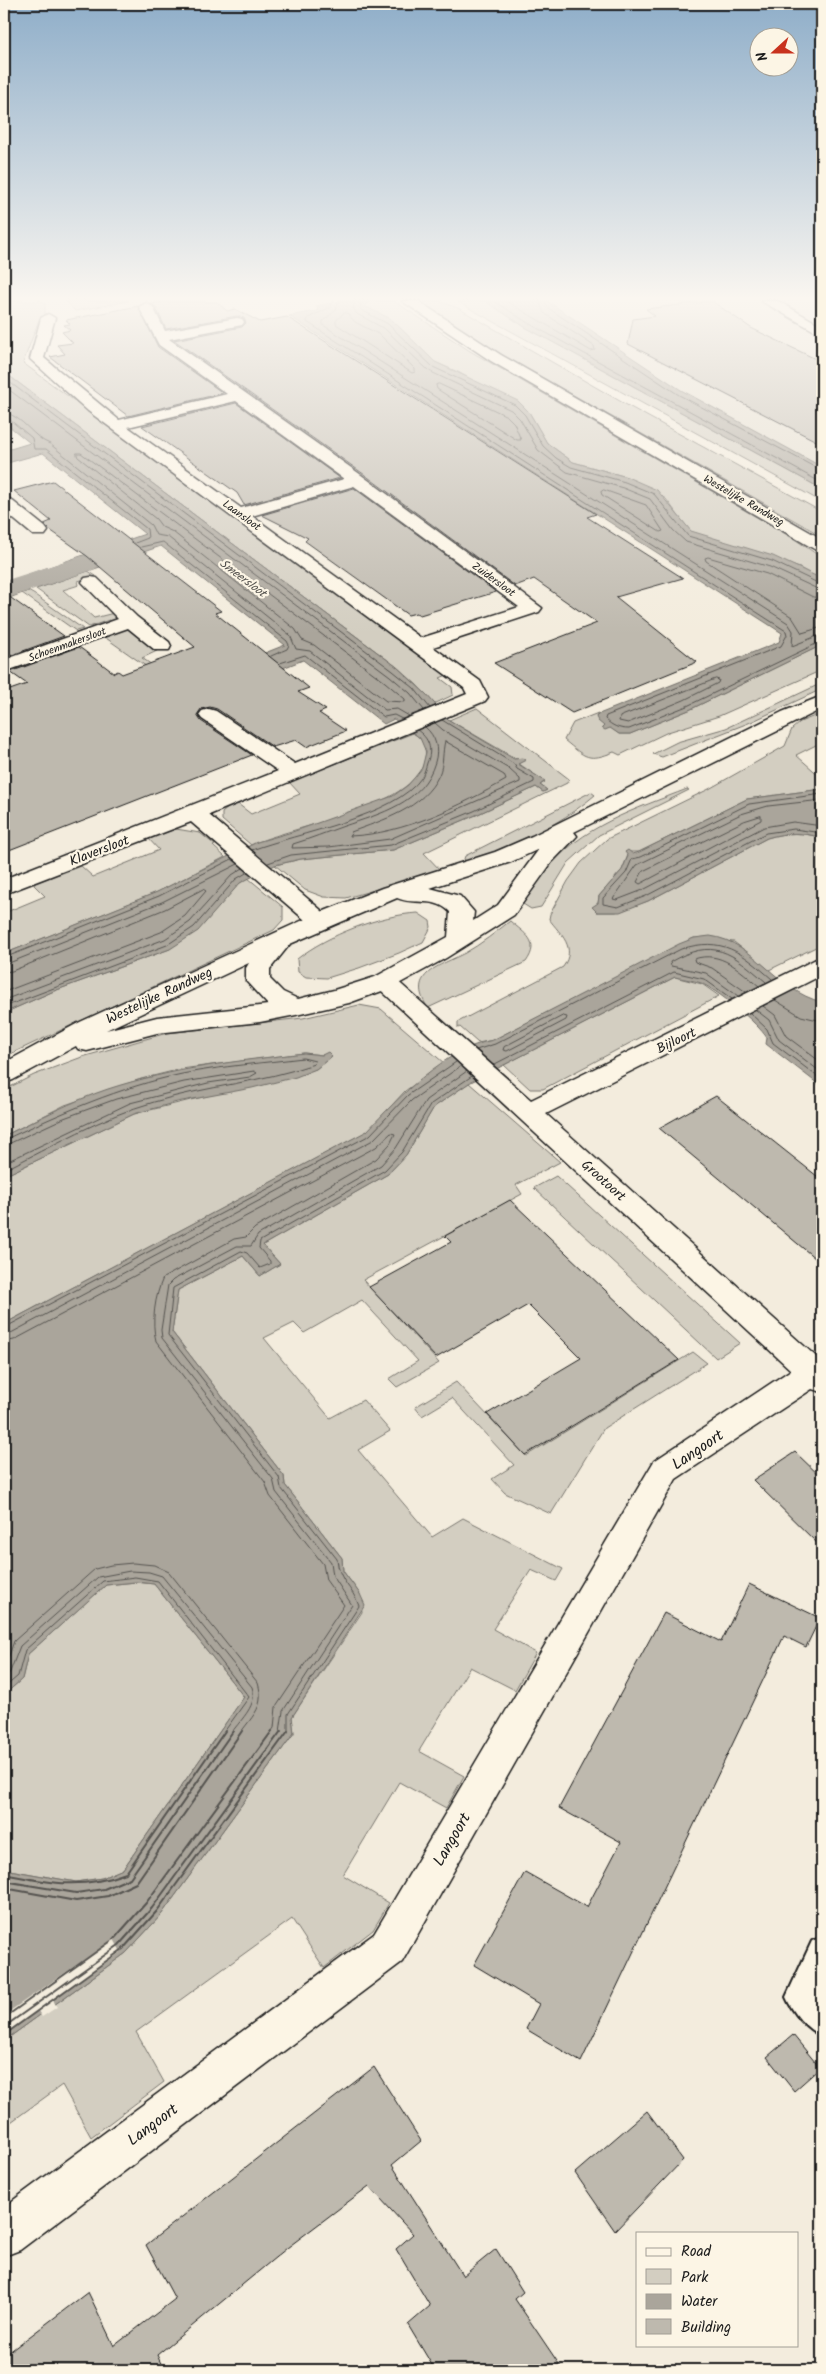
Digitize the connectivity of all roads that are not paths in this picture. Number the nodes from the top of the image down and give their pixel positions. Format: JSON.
{"nodes":[{"id":1,"x":100,"y":412,"type":"edge"},
{"id":2,"x":171,"y":412,"type":"edge"},
{"id":3,"x":260,"y":412,"type":"edge"},
{"id":4,"x":589,"y":412,"type":"edge"},
{"id":5,"x":116,"y":425,"type":"junction"},
{"id":6,"x":358,"y":480,"type":"junction"},
{"id":7,"x":4,"y":503,"type":"edge"},
{"id":8,"x":240,"y":514,"type":"junction"},
{"id":9,"x":20,"y":518,"type":"junction"},
{"id":10,"x":4,"y":523,"type":"edge"},
{"id":11,"x":39,"y":530,"type":"dead end"},
{"id":12,"x":822,"y":546,"type":"edge"},
{"id":13,"x":91,"y":582,"type":"dead end"},
{"id":14,"x":130,"y":621,"type":"junction"},
{"id":15,"x":420,"y":645,"type":"junction"},
{"id":16,"x":162,"y":646,"type":"dead end"},
{"id":17,"x":4,"y":666,"type":"edge"},
{"id":18,"x":478,"y":697,"type":"joint"},
{"id":19,"x":822,"y":702,"type":"edge"},
{"id":20,"x":209,"y":715,"type":"dead end"},
{"id":21,"x":293,"y":772,"type":"junction"},
{"id":22,"x":194,"y":813,"type":"junction"},
{"id":23,"x":580,"y":822,"type":"junction"},
{"id":24,"x":4,"y":887,"type":"edge"},
{"id":25,"x":390,"y":893,"type":"junction"},
{"id":26,"x":320,"y":921,"type":"junction"},
{"id":27,"x":282,"y":938,"type":"junction"},
{"id":28,"x":459,"y":940,"type":"junction"},
{"id":29,"x":817,"y":968,"type":"edge"},
{"id":30,"x":384,"y":982,"type":"junction"},
{"id":31,"x":296,"y":1008,"type":"junction"},
{"id":32,"x":38,"y":1057,"type":"junction"},
{"id":33,"x":4,"y":1074,"type":"edge"},
{"id":34,"x":519,"y":1104,"type":"junction"},
{"id":35,"x":818,"y":1376,"type":"edge"},
{"id":36,"x":822,"y":1951,"type":"edge"},
{"id":37,"x":822,"y":2021,"type":"edge"},
{"id":38,"x":4,"y":2234,"type":"edge"}],
"edges":[{"from":1,"to":5,"type":"street","name":"Laansloot"},
{"from":2,"to":5,"type":"street"},
{"from":3,"to":6,"type":"street","name":"Zuidersloot"},
{"from":4,"to":12,"type":"street","name":"Westelijke Randweg"},
{"from":5,"to":8,"type":"street","name":"Laansloot"},
{"from":6,"to":8,"type":"street"},
{"from":6,"to":15,"type":"street","name":"Zuidersloot"},
{"from":7,"to":9,"type":"street"},
{"from":8,"to":15,"type":"street","name":"Laansloot"},
{"from":9,"to":10,"type":"street"},
{"from":9,"to":11,"type":"street"},
{"from":13,"to":14,"type":"street"},
{"from":14,"to":16,"type":"street"},
{"from":14,"to":17,"type":"street","name":"Schoenmakersloot"},
{"from":15,"to":18,"type":"street","name":"Laansloot"},
{"from":18,"to":21,"type":"street","name":"Klaversloot"},
{"from":19,"to":23,"type":"street","name":"Westelijke Randweg"},
{"from":20,"to":21,"type":"street"},
{"from":21,"to":22,"type":"street","name":"Klaversloot"},
{"from":22,"to":24,"type":"street","name":"Klaversloot"},
{"from":22,"to":26,"type":"street"},
{"from":23,"to":25,"type":"street","name":"Westelijke Randweg"},
{"from":23,"to":28,"type":"street","name":"Westelijke Randweg"},
{"from":25,"to":26,"type":"street","name":"Westelijke Randweg"},
{"from":25,"to":28,"type":"street","name":"Westelijke Randweg"},
{"from":26,"to":27,"type":"street","name":"Westelijke Randweg"},
{"from":27,"to":31,"type":"street","name":"Westelijke Randweg"},
{"from":27,"to":32,"type":"street","name":"Westelijke Randweg"},
{"from":28,"to":30,"type":"street","name":"Westelijke Randweg"},
{"from":29,"to":34,"type":"street","name":"Bijloort"},
{"from":30,"to":31,"type":"street","name":"Westelijke Randweg"},
{"from":30,"to":34,"type":"street","name":"Grootoort"},
{"from":31,"to":32,"type":"street","name":"Westelijke Randweg"},
{"from":32,"to":33,"type":"street","name":"Westelijke Randweg"},
{"from":34,"to":35,"type":"street","name":"Grootoort"},
{"from":35,"to":38,"type":"street","name":"Langoort"},
{"from":36,"to":37,"type":"lane"}]}
